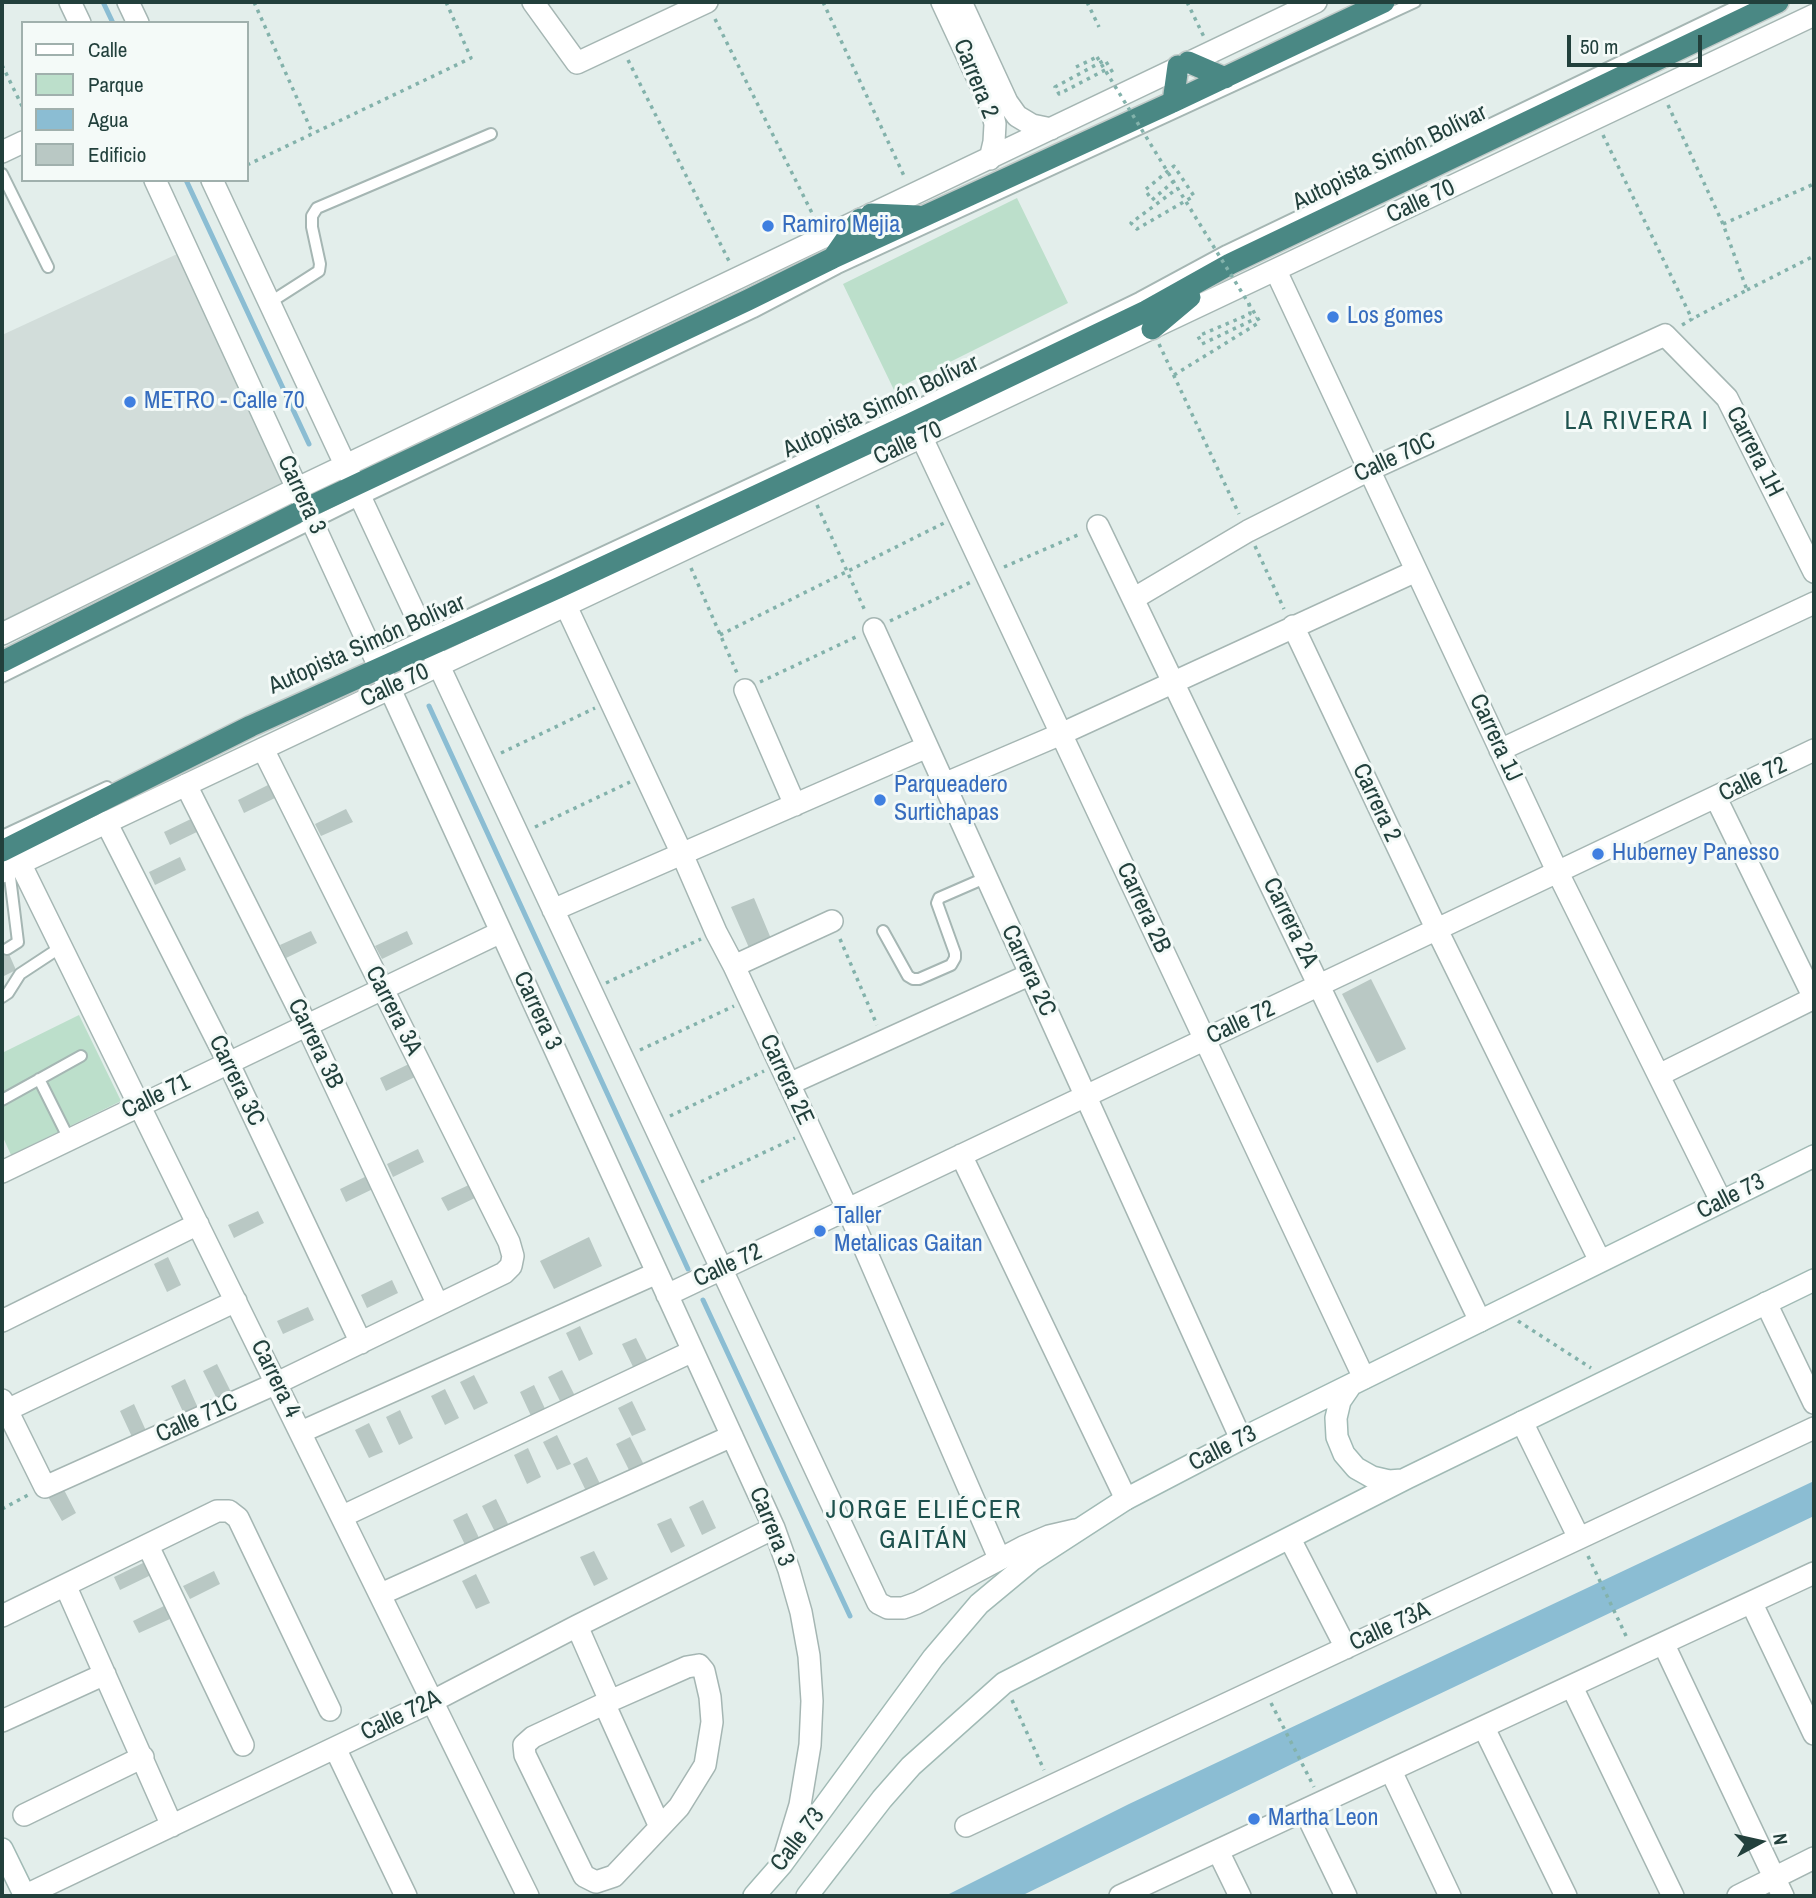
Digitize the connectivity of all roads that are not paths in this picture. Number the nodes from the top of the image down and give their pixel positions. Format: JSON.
{"nodes":[{"id":1,"x":70,"y":2,"type":"edge"},
{"id":2,"x":128,"y":2,"type":"edge"},
{"id":3,"x":533,"y":2,"type":"edge"},
{"id":4,"x":707,"y":2,"type":"edge"},
{"id":5,"x":942,"y":2,"type":"edge"},
{"id":6,"x":961,"y":2,"type":"edge"},
{"id":7,"x":1316,"y":2,"type":"edge"},
{"id":8,"x":1384,"y":2,"type":"edge"},
{"id":9,"x":1415,"y":2,"type":"edge"},
{"id":10,"x":1745,"y":2,"type":"edge"},
{"id":11,"x":1778,"y":2,"type":"edge"},
{"id":12,"x":1814,"y":15,"type":"edge"},
{"id":13,"x":79,"y":21,"type":"edge"},
{"id":14,"x":137,"y":21,"type":"edge"},
{"id":15,"x":1183,"y":64,"type":"junction"},
{"id":16,"x":1225,"y":78,"type":"junction"},
{"id":17,"x":1173,"y":102,"type":"junction"},
{"id":18,"x":1051,"y":129,"type":"junction"},
{"id":19,"x":491,"y":134,"type":"dead end"},
{"id":20,"x":21,"y":143,"type":"edge"},
{"id":21,"x":2,"y":152,"type":"edge"},
{"id":22,"x":990,"y":159,"type":"junction"},
{"id":23,"x":2,"y":174,"type":"edge"},
{"id":24,"x":156,"y":182,"type":"edge"},
{"id":25,"x":213,"y":182,"type":"edge"},
{"id":26,"x":924,"y":216,"type":"junction"},
{"id":27,"x":866,"y":217,"type":"junction"},
{"id":28,"x":833,"y":258,"type":"junction"},
{"id":29,"x":1230,"y":264,"type":"junction"},
{"id":30,"x":48,"y":267,"type":"dead end"},
{"id":31,"x":1276,"y":271,"type":"junction"},
{"id":32,"x":269,"y":303,"type":"junction"},
{"id":33,"x":1665,"y":335,"type":"joint"},
{"id":34,"x":1155,"y":336,"type":"junction"},
{"id":35,"x":922,"y":438,"type":"junction"},
{"id":36,"x":1369,"y":470,"type":"junction"},
{"id":37,"x":354,"y":484,"type":"junction"},
{"id":38,"x":298,"y":488,"type":"junction"},
{"id":39,"x":310,"y":515,"type":"junction"},
{"id":40,"x":1098,"y":526,"type":"road end"},
{"id":41,"x":1416,"y":571,"type":"junction"},
{"id":42,"x":1814,"y":572,"type":"edge"},
{"id":43,"x":1133,"y":599,"type":"junction"},
{"id":44,"x":1814,"y":603,"type":"edge"},
{"id":45,"x":566,"y":606,"type":"junction"},
{"id":46,"x":1293,"y":626,"type":"junction"},
{"id":47,"x":873,"y":629,"type":"road end"},
{"id":48,"x":2,"y":634,"type":"edge"},
{"id":49,"x":427,"y":640,"type":"junction"},
{"id":50,"x":2,"y":662,"type":"edge"},
{"id":51,"x":378,"y":663,"type":"junction"},
{"id":52,"x":439,"y":666,"type":"junction"},
{"id":53,"x":2,"y":677,"type":"edge"},
{"id":54,"x":1174,"y":682,"type":"junction"},
{"id":55,"x":390,"y":689,"type":"junction"},
{"id":56,"x":745,"y":690,"type":"road end"},
{"id":57,"x":1061,"y":734,"type":"junction"},
{"id":58,"x":927,"y":747,"type":"junction"},
{"id":59,"x":263,"y":749,"type":"junction"},
{"id":60,"x":1500,"y":750,"type":"junction"},
{"id":61,"x":1814,"y":750,"type":"edge"},
{"id":62,"x":944,"y":784,"type":"junction"},
{"id":63,"x":186,"y":785,"type":"junction"},
{"id":64,"x":1716,"y":798,"type":"junction"},
{"id":65,"x":795,"y":805,"type":"junction"},
{"id":66,"x":107,"y":822,"type":"junction"},
{"id":67,"x":2,"y":836,"type":"edge"},
{"id":68,"x":682,"y":854,"type":"junction"},
{"id":69,"x":8,"y":864,"type":"edge"},
{"id":70,"x":1558,"y":873,"type":"junction"},
{"id":71,"x":985,"y":878,"type":"junction"},
{"id":72,"x":553,"y":910,"type":"junction"},
{"id":73,"x":832,"y":921,"type":"road end"},
{"id":74,"x":1437,"y":930,"type":"junction"},
{"id":75,"x":883,"y":931,"type":"dead end"},
{"id":76,"x":501,"y":932,"type":"junction"},
{"id":77,"x":61,"y":947,"type":"junction"},
{"id":78,"x":7,"y":949,"type":"dead end"},
{"id":79,"x":734,"y":965,"type":"junction"},
{"id":80,"x":1029,"y":975,"type":"junction"},
{"id":81,"x":1320,"y":985,"type":"junction"},
{"id":82,"x":381,"y":988,"type":"junction"},
{"id":83,"x":2,"y":997,"type":"edge"},
{"id":84,"x":1814,"y":998,"type":"edge"},
{"id":85,"x":306,"y":1024,"type":"junction"},
{"id":86,"x":1205,"y":1040,"type":"junction"},
{"id":87,"x":81,"y":1056,"type":"dead end"},
{"id":88,"x":228,"y":1062,"type":"junction"},
{"id":89,"x":1659,"y":1075,"type":"junction"},
{"id":90,"x":39,"y":1079,"type":"junction"},
{"id":91,"x":789,"y":1084,"type":"junction"},
{"id":92,"x":1086,"y":1096,"type":"junction"},
{"id":93,"x":2,"y":1100,"type":"edge"},
{"id":94,"x":139,"y":1105,"type":"junction"},
{"id":95,"x":69,"y":1139,"type":"junction"},
{"id":96,"x":961,"y":1155,"type":"junction"},
{"id":97,"x":1814,"y":1156,"type":"edge"},
{"id":98,"x":2,"y":1171,"type":"edge"},
{"id":99,"x":1721,"y":1201,"type":"junction"},
{"id":100,"x":848,"y":1210,"type":"junction"},
{"id":101,"x":198,"y":1224,"type":"junction"},
{"id":102,"x":1600,"y":1261,"type":"junction"},
{"id":103,"x":722,"y":1269,"type":"junction"},
{"id":104,"x":657,"y":1272,"type":"junction"},
{"id":105,"x":504,"y":1273,"type":"joint"},
{"id":106,"x":1814,"y":1280,"type":"edge"},
{"id":107,"x":667,"y":1295,"type":"junction"},
{"id":108,"x":236,"y":1301,"type":"junction"},
{"id":109,"x":1766,"y":1303,"type":"junction"},
{"id":110,"x":438,"y":1305,"type":"junction"},
{"id":111,"x":2,"y":1321,"type":"edge"},
{"id":112,"x":1480,"y":1321,"type":"junction"},
{"id":113,"x":361,"y":1343,"type":"junction"},
{"id":114,"x":693,"y":1351,"type":"junction"},
{"id":115,"x":1358,"y":1381,"type":"junction"},
{"id":116,"x":277,"y":1383,"type":"junction"},
{"id":117,"x":1814,"y":1403,"type":"edge"},
{"id":118,"x":4,"y":1405,"type":"edge"},
{"id":119,"x":1522,"y":1422,"type":"junction"},
{"id":120,"x":1814,"y":1428,"type":"edge"},
{"id":121,"x":301,"y":1432,"type":"junction"},
{"id":122,"x":732,"y":1436,"type":"junction"},
{"id":123,"x":1241,"y":1439,"type":"junction"},
{"id":124,"x":1407,"y":1479,"type":"junction"},
{"id":125,"x":1126,"y":1499,"type":"junction"},
{"id":126,"x":343,"y":1516,"type":"junction"},
{"id":127,"x":774,"y":1528,"type":"junction"},
{"id":128,"x":1077,"y":1530,"type":"junction"},
{"id":129,"x":1579,"y":1538,"type":"junction"},
{"id":130,"x":1290,"y":1539,"type":"junction"},
{"id":131,"x":148,"y":1546,"type":"junction"},
{"id":132,"x":999,"y":1558,"type":"junction"},
{"id":133,"x":1814,"y":1573,"type":"edge"},
{"id":134,"x":66,"y":1587,"type":"junction"},
{"id":135,"x":381,"y":1594,"type":"junction"},
{"id":136,"x":1752,"y":1604,"type":"junction"},
{"id":137,"x":2,"y":1616,"type":"edge"},
{"id":138,"x":577,"y":1626,"type":"junction"},
{"id":139,"x":1664,"y":1645,"type":"junction"},
{"id":140,"x":1346,"y":1648,"type":"junction"},
{"id":141,"x":105,"y":1674,"type":"junction"},
{"id":142,"x":1572,"y":1687,"type":"junction"},
{"id":143,"x":433,"y":1702,"type":"junction"},
{"id":144,"x":607,"y":1702,"type":"junction"},
{"id":145,"x":330,"y":1710,"type":"dead end"},
{"id":146,"x":2,"y":1721,"type":"edge"},
{"id":147,"x":1484,"y":1728,"type":"junction"},
{"id":148,"x":1814,"y":1734,"type":"edge"},
{"id":149,"x":243,"y":1745,"type":"dead end"},
{"id":150,"x":335,"y":1748,"type":"junction"},
{"id":151,"x":143,"y":1757,"type":"junction"},
{"id":152,"x":1391,"y":1771,"type":"junction"},
{"id":153,"x":1305,"y":1811,"type":"junction"},
{"id":154,"x":24,"y":1815,"type":"dead end"},
{"id":155,"x":172,"y":1826,"type":"junction"},
{"id":156,"x":966,"y":1826,"type":"dead end"},
{"id":157,"x":660,"y":1827,"type":"junction"},
{"id":158,"x":2,"y":1849,"type":"edge"},
{"id":159,"x":1218,"y":1851,"type":"junction"},
{"id":160,"x":1814,"y":1858,"type":"edge"},
{"id":161,"x":782,"y":1864,"type":"junction"},
{"id":162,"x":1779,"y":1887,"type":"edge"},
{"id":163,"x":1126,"y":1895,"type":"edge"},
{"id":164,"x":24,"y":1896,"type":"edge"},
{"id":165,"x":406,"y":1896,"type":"edge"},
{"id":166,"x":528,"y":1896,"type":"edge"},
{"id":167,"x":754,"y":1896,"type":"edge"},
{"id":168,"x":807,"y":1896,"type":"edge"},
{"id":169,"x":1240,"y":1896,"type":"edge"},
{"id":170,"x":1346,"y":1896,"type":"edge"},
{"id":171,"x":1450,"y":1896,"type":"edge"},
{"id":172,"x":1566,"y":1896,"type":"edge"},
{"id":173,"x":1673,"y":1896,"type":"edge"},
{"id":174,"x":1738,"y":1896,"type":"edge"}],
"edges":[{"from":1,"to":13,"type":"street"},
{"from":2,"to":14,"type":"street"},
{"from":3,"to":4,"type":"street"},
{"from":5,"to":22,"type":"street","name":"Carrera 2"},
{"from":6,"to":18,"type":"street","name":"Carrera 2"},
{"from":7,"to":15,"type":"street"},
{"from":8,"to":16,"type":"highway"},
{"from":9,"to":37,"type":"lane"},
{"from":10,"to":49,"type":"lane"},
{"from":11,"to":29,"type":"highway","name":"Autopista Simón Bolívar"},
{"from":12,"to":31,"type":"street","name":"Calle 70"},
{"from":15,"to":16,"type":"highway"},
{"from":15,"to":17,"type":"highway"},
{"from":15,"to":18,"type":"street"},
{"from":16,"to":17,"type":"highway"},
{"from":17,"to":26,"type":"highway"},
{"from":18,"to":22,"type":"street"},
{"from":19,"to":32,"type":"lane"},
{"from":20,"to":21,"type":"street"},
{"from":22,"to":27,"type":"street"},
{"from":23,"to":30,"type":"lane"},
{"from":24,"to":38,"type":"street","name":"Carrera 3"},
{"from":25,"to":32,"type":"street"},
{"from":26,"to":27,"type":"highway"},
{"from":26,"to":28,"type":"highway"},
{"from":27,"to":28,"type":"highway"},
{"from":27,"to":37,"type":"street"},
{"from":28,"to":37,"type":"highway"},
{"from":29,"to":34,"type":"highway"},
{"from":29,"to":49,"type":"highway","name":"Autopista Simón Bolívar"},
{"from":31,"to":34,"type":"street","name":"Calle 70"},
{"from":31,"to":36,"type":"street","name":"Carrera 1J"},
{"from":32,"to":37,"type":"street"},
{"from":33,"to":36,"type":"street","name":"Calle 70C"},
{"from":33,"to":42,"type":"street","name":"Carrera 1H"},
{"from":34,"to":35,"type":"street","name":"Calle 70"},
{"from":35,"to":45,"type":"street","name":"Calle 70"},
{"from":35,"to":57,"type":"street","name":"Carrera 2B"},
{"from":36,"to":41,"type":"street","name":"Carrera 1J"},
{"from":36,"to":43,"type":"street","name":"Calle 70C"},
{"from":37,"to":38,"type":"street"},
{"from":37,"to":39,"type":"highway"},
{"from":37,"to":49,"type":"street"},
{"from":38,"to":39,"type":"street","name":"Carrera 3"},
{"from":38,"to":48,"type":"street"},
{"from":39,"to":50,"type":"highway"},
{"from":39,"to":51,"type":"street","name":"Carrera 3"},
{"from":39,"to":53,"type":"lane"},
{"from":40,"to":43,"type":"street","name":"Carrera 2A"},
{"from":41,"to":46,"type":"street"},
{"from":41,"to":60,"type":"street","name":"Carrera 1J"},
{"from":43,"to":54,"type":"street","name":"Carrera 2A"},
{"from":44,"to":60,"type":"street"},
{"from":45,"to":52,"type":"street","name":"Calle 70"},
{"from":45,"to":68,"type":"street","name":"Carrera 2E"},
{"from":46,"to":54,"type":"street"},
{"from":46,"to":74,"type":"street","name":"Carrera 2"},
{"from":47,"to":58,"type":"street","name":"Carrera 2C"},
{"from":49,"to":51,"type":"highway","name":"Autopista Simón Bolívar"},
{"from":49,"to":52,"type":"street"},
{"from":51,"to":55,"type":"street","name":"Carrera 3"},
{"from":51,"to":67,"type":"lane"},
{"from":51,"to":69,"type":"highway","name":"Autopista Simón Bolívar"},
{"from":52,"to":55,"type":"street","name":"Calle 70"},
{"from":52,"to":72,"type":"street"},
{"from":54,"to":57,"type":"street"},
{"from":54,"to":81,"type":"street","name":"Carrera 2A"},
{"from":55,"to":59,"type":"street","name":"Calle 70"},
{"from":55,"to":76,"type":"street","name":"Carrera 3"},
{"from":56,"to":65,"type":"street"},
{"from":57,"to":62,"type":"street"},
{"from":57,"to":86,"type":"street","name":"Carrera 2B"},
{"from":58,"to":62,"type":"street","name":"Carrera 2C"},
{"from":58,"to":65,"type":"street"},
{"from":59,"to":63,"type":"street","name":"Calle 70"},
{"from":59,"to":82,"type":"street","name":"Carrera 3A"},
{"from":60,"to":70,"type":"street","name":"Carrera 1J"},
{"from":61,"to":64,"type":"street","name":"Calle 72"},
{"from":62,"to":71,"type":"street","name":"Carrera 2C"},
{"from":63,"to":66,"type":"street","name":"Calle 70"},
{"from":63,"to":85,"type":"street","name":"Carrera 3B"},
{"from":64,"to":70,"type":"street","name":"Calle 72"},
{"from":64,"to":84,"type":"street"},
{"from":65,"to":68,"type":"street"},
{"from":66,"to":69,"type":"street","name":"Calle 70"},
{"from":66,"to":88,"type":"street","name":"Carrera 3C"},
{"from":68,"to":72,"type":"street"},
{"from":68,"to":79,"type":"street","name":"Carrera 2E"},
{"from":69,"to":77,"type":"street","name":"Carrera 4"},
{"from":69,"to":78,"type":"lane"},
{"from":70,"to":74,"type":"street","name":"Calle 72"},
{"from":70,"to":89,"type":"street","name":"Carrera 1J"},
{"from":71,"to":75,"type":"lane"},
{"from":71,"to":80,"type":"street","name":"Carrera 2C"},
{"from":72,"to":103,"type":"street"},
{"from":73,"to":79,"type":"street"},
{"from":74,"to":81,"type":"street","name":"Calle 72"},
{"from":74,"to":102,"type":"street","name":"Carrera 2"},
{"from":76,"to":82,"type":"street","name":"Calle 71"},
{"from":76,"to":104,"type":"street","name":"Carrera 3"},
{"from":77,"to":83,"type":"lane"},
{"from":77,"to":94,"type":"street","name":"Carrera 4"},
{"from":79,"to":91,"type":"street","name":"Carrera 2E"},
{"from":80,"to":91,"type":"street"},
{"from":80,"to":92,"type":"street","name":"Carrera 2C"},
{"from":81,"to":86,"type":"street","name":"Calle 72"},
{"from":81,"to":112,"type":"street","name":"Carrera 2A"},
{"from":82,"to":85,"type":"street","name":"Calle 71"},
{"from":82,"to":105,"type":"street","name":"Carrera 3A"},
{"from":84,"to":89,"type":"street"},
{"from":85,"to":88,"type":"street","name":"Calle 71"},
{"from":85,"to":110,"type":"street","name":"Carrera 3B"},
{"from":86,"to":92,"type":"street","name":"Calle 72"},
{"from":86,"to":115,"type":"street","name":"Carrera 2B"},
{"from":87,"to":90,"type":"lane"},
{"from":88,"to":94,"type":"street","name":"Calle 71"},
{"from":88,"to":113,"type":"street","name":"Carrera 3C"},
{"from":89,"to":99,"type":"street","name":"Carrera 1J"},
{"from":90,"to":93,"type":"lane"},
{"from":90,"to":95,"type":"lane"},
{"from":91,"to":100,"type":"street","name":"Carrera 2E"},
{"from":92,"to":96,"type":"street","name":"Calle 72"},
{"from":92,"to":123,"type":"street","name":"Carrera 2C"},
{"from":94,"to":95,"type":"street","name":"Calle 71"},
{"from":94,"to":101,"type":"street","name":"Carrera 4"},
{"from":95,"to":98,"type":"street","name":"Calle 71"},
{"from":96,"to":100,"type":"street","name":"Calle 72"},
{"from":96,"to":125,"type":"street"},
{"from":97,"to":99,"type":"street","name":"Calle 73"},
{"from":99,"to":102,"type":"street","name":"Calle 73"},
{"from":100,"to":103,"type":"street","name":"Calle 72"},
{"from":100,"to":132,"type":"street","name":"Carrera 2E"},
{"from":101,"to":108,"type":"street","name":"Carrera 4"},
{"from":101,"to":111,"type":"street"},
{"from":102,"to":112,"type":"street","name":"Calle 73"},
{"from":103,"to":107,"type":"street","name":"Calle 72"},
{"from":103,"to":132,"type":"street"},
{"from":104,"to":107,"type":"street","name":"Carrera 3"},
{"from":104,"to":121,"type":"street"},
{"from":105,"to":110,"type":"street","name":"Calle 71C"},
{"from":106,"to":109,"type":"street","name":"Calle 73"},
{"from":107,"to":114,"type":"street","name":"Carrera 3"},
{"from":108,"to":116,"type":"street","name":"Carrera 4"},
{"from":108,"to":118,"type":"street"},
{"from":109,"to":117,"type":"street"},
{"from":109,"to":119,"type":"street","name":"Calle 73"},
{"from":110,"to":113,"type":"street","name":"Calle 71C"},
{"from":112,"to":115,"type":"street","name":"Calle 73"},
{"from":113,"to":116,"type":"street","name":"Calle 71C"},
{"from":114,"to":122,"type":"street","name":"Carrera 3"},
{"from":114,"to":126,"type":"street"},
{"from":115,"to":123,"type":"street","name":"Calle 73"},
{"from":115,"to":124,"type":"street"},
{"from":116,"to":118,"type":"street","name":"Calle 71C"},
{"from":116,"to":121,"type":"street","name":"Carrera 4"},
{"from":119,"to":124,"type":"street","name":"Calle 73"},
{"from":119,"to":129,"type":"street"},
{"from":120,"to":129,"type":"street","name":"Calle 73A"},
{"from":121,"to":126,"type":"street","name":"Carrera 4"},
{"from":122,"to":127,"type":"street","name":"Carrera 3"},
{"from":122,"to":135,"type":"street"},
{"from":123,"to":125,"type":"street","name":"Calle 73"},
{"from":124,"to":130,"type":"street","name":"Calle 73"},
{"from":125,"to":128,"type":"street","name":"Calle 73"},
{"from":126,"to":135,"type":"street","name":"Carrera 4"},
{"from":127,"to":138,"type":"street","name":"Calle 72A"},
{"from":127,"to":161,"type":"street","name":"Carrera 3"},
{"from":128,"to":132,"type":"street"},
{"from":128,"to":161,"type":"street","name":"Calle 73"},
{"from":129,"to":140,"type":"street","name":"Calle 73A"},
{"from":130,"to":140,"type":"street"},
{"from":130,"to":168,"type":"street","name":"Calle 73"},
{"from":131,"to":134,"type":"street"},
{"from":131,"to":145,"type":"street"},
{"from":131,"to":149,"type":"street"},
{"from":133,"to":136,"type":"street"},
{"from":134,"to":137,"type":"street"},
{"from":134,"to":141,"type":"street"},
{"from":135,"to":143,"type":"street","name":"Carrera 4"},
{"from":136,"to":139,"type":"street"},
{"from":136,"to":148,"type":"street"},
{"from":138,"to":143,"type":"street","name":"Calle 72A"},
{"from":138,"to":144,"type":"street"},
{"from":139,"to":142,"type":"street"},
{"from":139,"to":162,"type":"street"},
{"from":140,"to":156,"type":"street","name":"Calle 73A"},
{"from":141,"to":146,"type":"street"},
{"from":141,"to":151,"type":"street"},
{"from":142,"to":147,"type":"street"},
{"from":142,"to":173,"type":"street"},
{"from":143,"to":150,"type":"street","name":"Calle 72A"},
{"from":143,"to":166,"type":"street","name":"Carrera 4"},
{"from":144,"to":157,"type":"street"},
{"from":144,"to":157,"type":"street"},
{"from":144,"to":157,"type":"street"},
{"from":147,"to":152,"type":"street"},
{"from":147,"to":172,"type":"street"},
{"from":150,"to":155,"type":"street","name":"Calle 72A"},
{"from":150,"to":165,"type":"street"},
{"from":151,"to":154,"type":"street"},
{"from":151,"to":155,"type":"street"},
{"from":152,"to":153,"type":"street"},
{"from":152,"to":171,"type":"street"},
{"from":153,"to":159,"type":"street"},
{"from":153,"to":170,"type":"street"},
{"from":155,"to":164,"type":"street","name":"Calle 72A"},
{"from":158,"to":164,"type":"street"},
{"from":159,"to":163,"type":"street"},
{"from":159,"to":169,"type":"street"},
{"from":160,"to":162,"type":"street"},
{"from":161,"to":167,"type":"street","name":"Calle 73"},
{"from":162,"to":174,"type":"street"}]}
